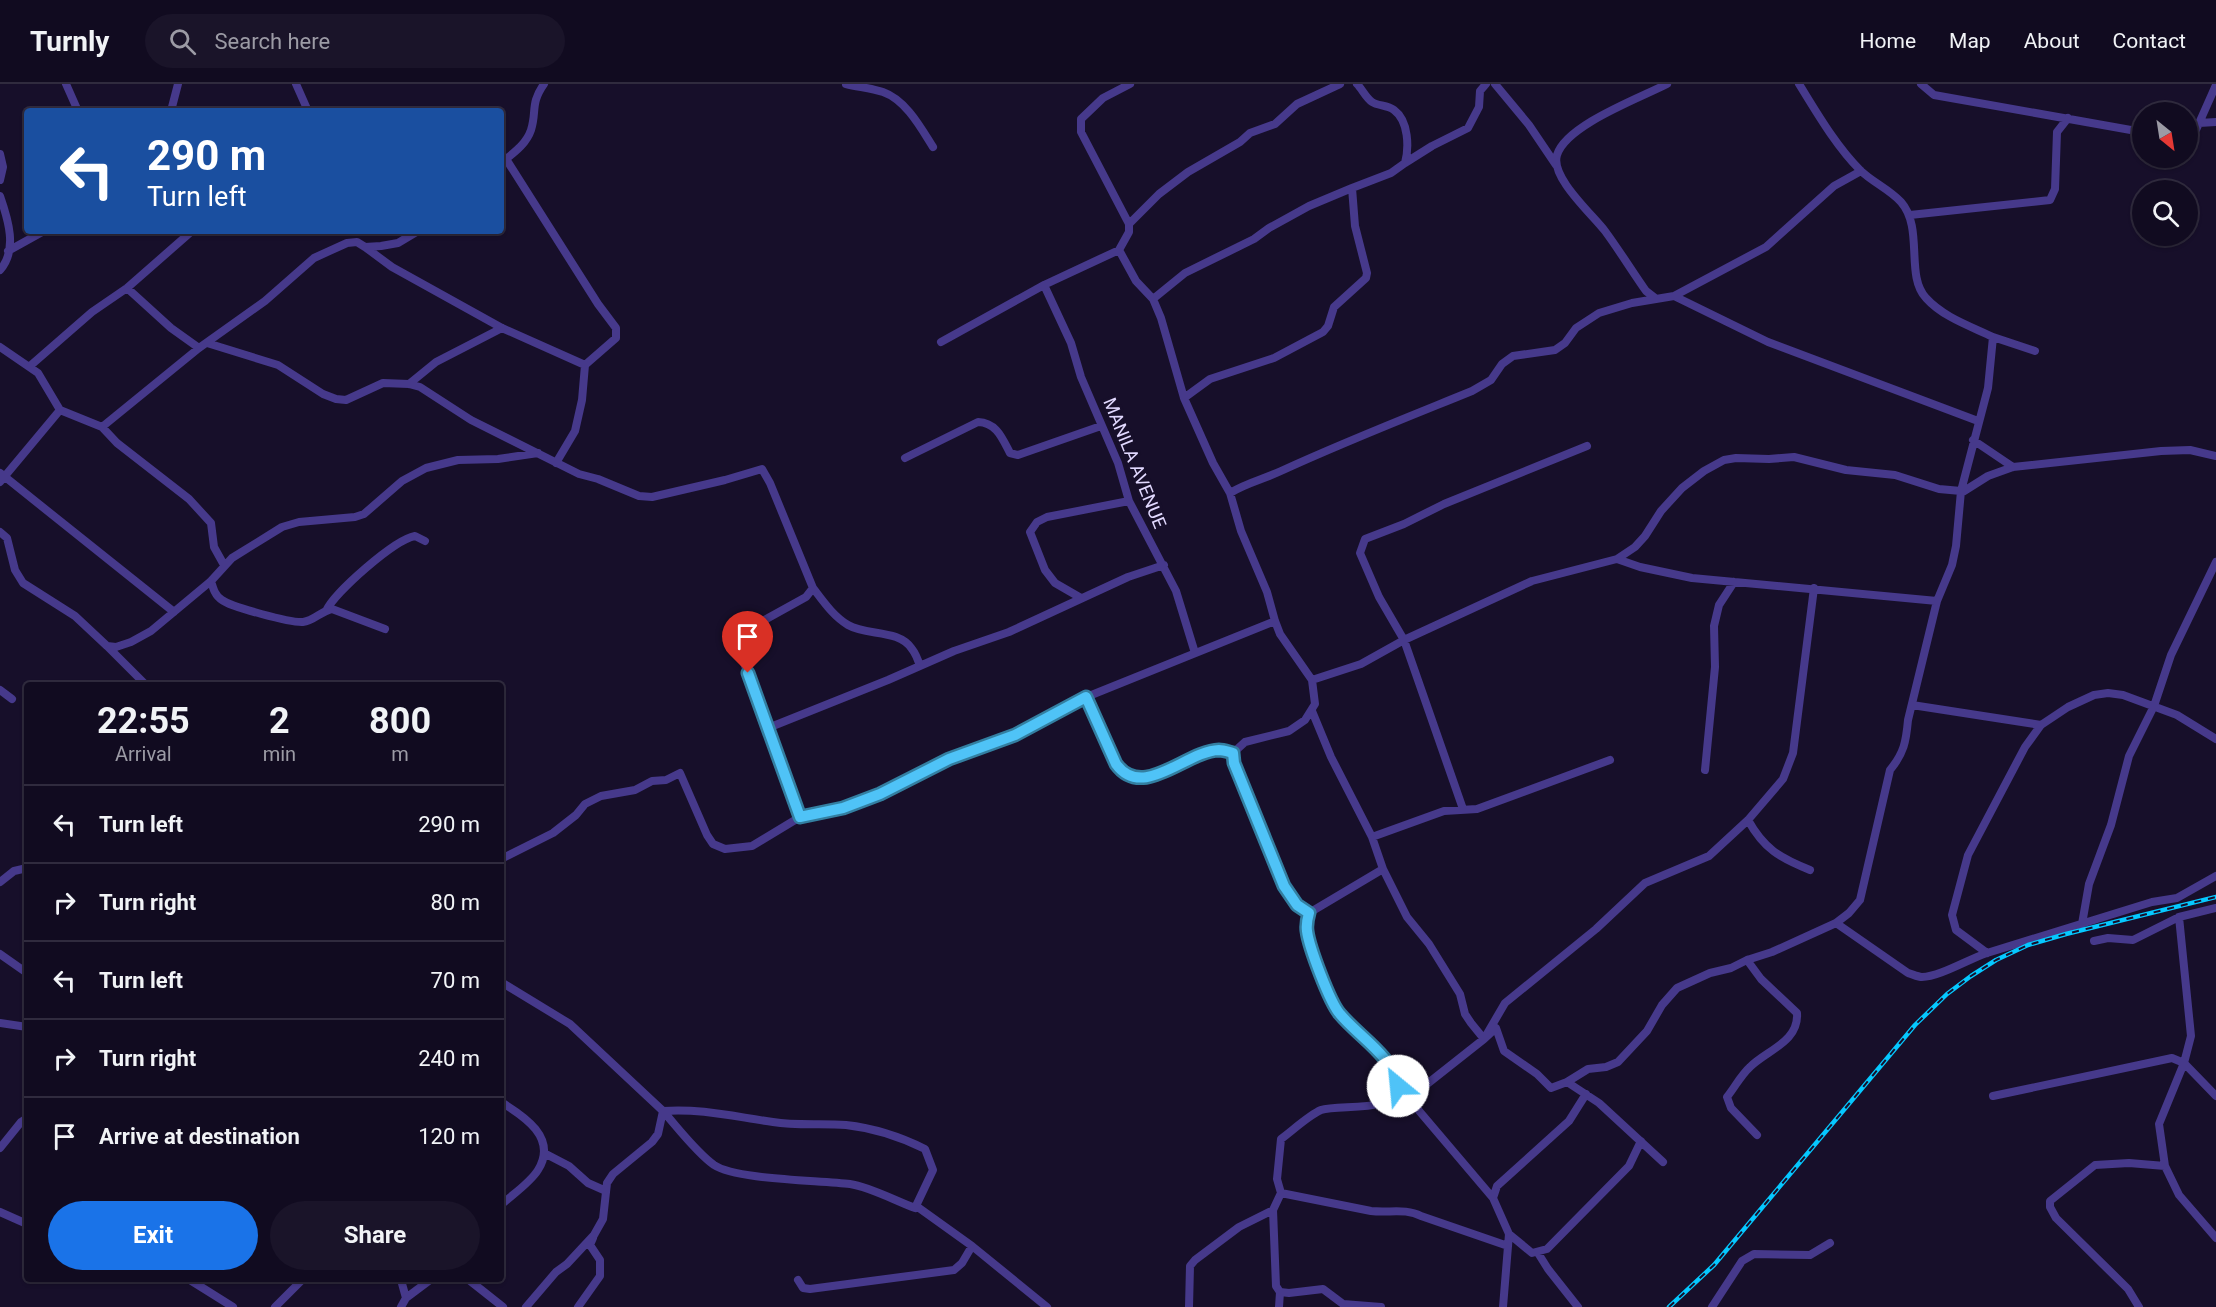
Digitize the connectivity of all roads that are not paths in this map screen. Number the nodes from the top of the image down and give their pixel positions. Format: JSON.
{"nodes":[{"id":1,"x":66,"y":84,"type":"edge"},
{"id":2,"x":178,"y":84,"type":"edge"},
{"id":3,"x":296,"y":84,"type":"edge"},
{"id":4,"x":544,"y":84,"type":"edge"},
{"id":5,"x":846,"y":84,"type":"edge"},
{"id":6,"x":1130,"y":84,"type":"edge"},
{"id":7,"x":1340,"y":84,"type":"edge"},
{"id":8,"x":1357,"y":84,"type":"edge"},
{"id":9,"x":1486,"y":84,"type":"edge"},
{"id":10,"x":1495,"y":84,"type":"edge"},
{"id":11,"x":1667,"y":84,"type":"edge"},
{"id":12,"x":1799,"y":84,"type":"edge"},
{"id":13,"x":1920,"y":84,"type":"edge"},
{"id":14,"x":2216,"y":85,"type":"edge"},
{"id":15,"x":172,"y":107,"type":"dead end"},
{"id":16,"x":77,"y":108,"type":"edge"},
{"id":17,"x":307,"y":108,"type":"edge"},
{"id":18,"x":2068,"y":118,"type":"junction"},
{"id":19,"x":2216,"y":122,"type":"edge"},
{"id":20,"x":2199,"y":123,"type":"joint"},
{"id":21,"x":2132,"y":130,"type":"edge"},
{"id":22,"x":933,"y":147,"type":"dead end"},
{"id":23,"x":0,"y":154,"type":"edge"},
{"id":24,"x":504,"y":161,"type":"edge"},
{"id":25,"x":1405,"y":163,"type":"junction"},
{"id":26,"x":1557,"y":166,"type":"junction"},
{"id":27,"x":1861,"y":171,"type":"junction"},
{"id":28,"x":0,"y":180,"type":"edge"},
{"id":29,"x":1352,"y":188,"type":"junction"},
{"id":30,"x":0,"y":196,"type":"edge"},
{"id":31,"x":1910,"y":215,"type":"junction"},
{"id":32,"x":1129,"y":224,"type":"junction"},
{"id":33,"x":39,"y":234,"type":"edge"},
{"id":34,"x":187,"y":234,"type":"edge"},
{"id":35,"x":413,"y":234,"type":"edge"},
{"id":36,"x":365,"y":248,"type":"junction"},
{"id":37,"x":1119,"y":250,"type":"junction"},
{"id":38,"x":8,"y":251,"type":"junction"},
{"id":39,"x":0,"y":270,"type":"edge"},
{"id":40,"x":1044,"y":285,"type":"junction"},
{"id":41,"x":127,"y":288,"type":"junction"},
{"id":42,"x":1674,"y":296,"type":"junction"},
{"id":43,"x":1655,"y":298,"type":"junction"},
{"id":44,"x":1153,"y":299,"type":"junction"},
{"id":45,"x":502,"y":328,"type":"junction"},
{"id":46,"x":1993,"y":337,"type":"junction"},
{"id":47,"x":941,"y":342,"type":"dead end"},
{"id":48,"x":207,"y":343,"type":"junction"},
{"id":49,"x":0,"y":346,"type":"edge"},
{"id":50,"x":199,"y":348,"type":"junction"},
{"id":51,"x":2035,"y":351,"type":"dead end"},
{"id":52,"x":585,"y":365,"type":"junction"},
{"id":53,"x":30,"y":366,"type":"junction"},
{"id":54,"x":409,"y":384,"type":"junction"},
{"id":55,"x":1184,"y":398,"type":"junction"},
{"id":56,"x":60,"y":410,"type":"junction"},
{"id":57,"x":1978,"y":422,"type":"junction"},
{"id":58,"x":1101,"y":426,"type":"junction"},
{"id":59,"x":102,"y":427,"type":"junction"},
{"id":60,"x":1973,"y":440,"type":"junction"},
{"id":61,"x":1587,"y":446,"type":"dead end"},
{"id":62,"x":538,"y":453,"type":"junction"},
{"id":63,"x":2216,"y":456,"type":"edge"},
{"id":64,"x":905,"y":458,"type":"dead end"},
{"id":65,"x":556,"y":463,"type":"junction"},
{"id":66,"x":2013,"y":467,"type":"junction"},
{"id":67,"x":2,"y":477,"type":"edge"},
{"id":68,"x":1961,"y":492,"type":"junction"},
{"id":69,"x":1230,"y":493,"type":"junction"},
{"id":70,"x":1129,"y":501,"type":"junction"},
{"id":71,"x":0,"y":532,"type":"edge"},
{"id":72,"x":425,"y":541,"type":"dead end"},
{"id":73,"x":1617,"y":559,"type":"junction"},
{"id":74,"x":2216,"y":562,"type":"edge"},
{"id":75,"x":224,"y":565,"type":"junction"},
{"id":76,"x":1164,"y":565,"type":"junction"},
{"id":77,"x":210,"y":581,"type":"junction"},
{"id":78,"x":1734,"y":582,"type":"junction"},
{"id":79,"x":813,"y":588,"type":"junction"},
{"id":80,"x":1814,"y":588,"type":"junction"},
{"id":81,"x":1081,"y":598,"type":"junction"},
{"id":82,"x":1937,"y":601,"type":"junction"},
{"id":83,"x":326,"y":610,"type":"junction"},
{"id":84,"x":174,"y":612,"type":"junction"},
{"id":85,"x":1275,"y":621,"type":"junction"},
{"id":86,"x":386,"y":629,"type":"dead end"},
{"id":87,"x":1404,"y":640,"type":"junction"},
{"id":88,"x":106,"y":646,"type":"junction"},
{"id":89,"x":1195,"y":653,"type":"junction"},
{"id":90,"x":920,"y":666,"type":"junction"},
{"id":91,"x":1312,"y":680,"type":"junction"},
{"id":92,"x":143,"y":682,"type":"edge"},
{"id":93,"x":0,"y":690,"type":"edge"},
{"id":94,"x":1086,"y":697,"type":"junction"},
{"id":95,"x":12,"y":699,"type":"dead end"},
{"id":96,"x":1912,"y":705,"type":"junction"},
{"id":97,"x":2154,"y":706,"type":"junction"},
{"id":98,"x":1312,"y":711,"type":"junction"},
{"id":99,"x":2041,"y":725,"type":"junction"},
{"id":100,"x":768,"y":728,"type":"junction"},
{"id":101,"x":2216,"y":739,"type":"edge"},
{"id":102,"x":1233,"y":753,"type":"junction"},
{"id":103,"x":1610,"y":760,"type":"dead end"},
{"id":104,"x":1704,"y":770,"type":"dead end"},
{"id":105,"x":1463,"y":809,"type":"junction"},
{"id":106,"x":800,"y":817,"type":"junction"},
{"id":107,"x":1748,"y":820,"type":"junction"},
{"id":108,"x":1372,"y":837,"type":"junction"},
{"id":109,"x":504,"y":858,"type":"edge"},
{"id":110,"x":24,"y":869,"type":"edge"},
{"id":111,"x":1383,"y":869,"type":"junction"},
{"id":112,"x":1810,"y":870,"type":"dead end"},
{"id":113,"x":2216,"y":876,"type":"edge"},
{"id":114,"x":0,"y":882,"type":"edge"},
{"id":115,"x":2216,"y":908,"type":"edge"},
{"id":116,"x":1309,"y":913,"type":"junction"},
{"id":117,"x":2179,"y":916,"type":"junction"},
{"id":118,"x":1836,"y":923,"type":"junction"},
{"id":119,"x":2082,"y":924,"type":"junction"},
{"id":120,"x":2094,"y":941,"type":"dead end"},
{"id":121,"x":1987,"y":953,"type":"junction"},
{"id":122,"x":0,"y":954,"type":"edge"},
{"id":123,"x":1747,"y":960,"type":"junction"},
{"id":124,"x":24,"y":971,"type":"edge"},
{"id":125,"x":504,"y":984,"type":"edge"},
{"id":126,"x":0,"y":1023,"type":"edge"},
{"id":127,"x":24,"y":1027,"type":"edge"},
{"id":128,"x":1484,"y":1039,"type":"junction"},
{"id":129,"x":2184,"y":1063,"type":"junction"},
{"id":130,"x":1567,"y":1082,"type":"junction"},
{"id":131,"x":1398,"y":1086,"type":"junction"},
{"id":132,"x":1586,"y":1095,"type":"junction"},
{"id":133,"x":1993,"y":1096,"type":"dead end"},
{"id":134,"x":2216,"y":1096,"type":"edge"},
{"id":135,"x":504,"y":1104,"type":"edge"},
{"id":136,"x":663,"y":1111,"type":"junction"},
{"id":137,"x":24,"y":1120,"type":"edge"},
{"id":138,"x":1757,"y":1135,"type":"dead end"},
{"id":139,"x":1641,"y":1141,"type":"junction"},
{"id":140,"x":0,"y":1148,"type":"edge"},
{"id":141,"x":544,"y":1153,"type":"junction"},
{"id":142,"x":1663,"y":1162,"type":"dead end"},
{"id":143,"x":2165,"y":1166,"type":"junction"},
{"id":144,"x":606,"y":1191,"type":"junction"},
{"id":145,"x":1281,"y":1193,"type":"junction"},
{"id":146,"x":1493,"y":1198,"type":"junction"},
{"id":147,"x":504,"y":1201,"type":"edge"},
{"id":148,"x":915,"y":1208,"type":"junction"},
{"id":149,"x":1273,"y":1210,"type":"junction"},
{"id":150,"x":1,"y":1216,"type":"edge"},
{"id":151,"x":24,"y":1223,"type":"edge"},
{"id":152,"x":1509,"y":1233,"type":"junction"},
{"id":153,"x":594,"y":1235,"type":"junction"},
{"id":154,"x":2216,"y":1238,"type":"edge"},
{"id":155,"x":1830,"y":1243,"type":"dead end"},
{"id":156,"x":972,"y":1246,"type":"junction"},
{"id":157,"x":1508,"y":1246,"type":"junction"},
{"id":158,"x":1538,"y":1253,"type":"junction"},
{"id":159,"x":798,"y":1280,"type":"dead end"},
{"id":160,"x":193,"y":1282,"type":"edge"},
{"id":161,"x":300,"y":1282,"type":"edge"},
{"id":162,"x":402,"y":1282,"type":"edge"},
{"id":163,"x":427,"y":1282,"type":"edge"},
{"id":164,"x":472,"y":1282,"type":"edge"},
{"id":165,"x":1280,"y":1292,"type":"junction"},
{"id":166,"x":406,"y":1298,"type":"junction"},
{"id":167,"x":233,"y":1307,"type":"edge"},
{"id":168,"x":275,"y":1307,"type":"edge"},
{"id":169,"x":401,"y":1307,"type":"edge"},
{"id":170,"x":503,"y":1307,"type":"edge"},
{"id":171,"x":526,"y":1307,"type":"edge"},
{"id":172,"x":578,"y":1307,"type":"edge"},
{"id":173,"x":1047,"y":1307,"type":"edge"},
{"id":174,"x":1189,"y":1307,"type":"edge"},
{"id":175,"x":1279,"y":1307,"type":"edge"},
{"id":176,"x":1381,"y":1307,"type":"edge"},
{"id":177,"x":1503,"y":1307,"type":"edge"},
{"id":178,"x":1578,"y":1307,"type":"edge"},
{"id":179,"x":1712,"y":1307,"type":"edge"},
{"id":180,"x":2139,"y":1307,"type":"edge"}],
"edges":[{"from":1,"to":16,"type":"street"},
{"from":2,"to":15,"type":"street"},
{"from":3,"to":17,"type":"street"},
{"from":4,"to":24,"type":"street"},
{"from":5,"to":22,"type":"street"},
{"from":6,"to":32,"type":"street"},
{"from":7,"to":32,"type":"street"},
{"from":8,"to":25,"type":"street"},
{"from":9,"to":25,"type":"street"},
{"from":10,"to":26,"type":"street"},
{"from":11,"to":26,"type":"street"},
{"from":12,"to":27,"type":"street"},
{"from":13,"to":18,"type":"street"},
{"from":14,"to":20,"type":"street"},
{"from":18,"to":21,"type":"street"},
{"from":18,"to":31,"type":"street"},
{"from":19,"to":20,"type":"street"},
{"from":23,"to":28,"type":"street"},
{"from":24,"to":52,"type":"street"},
{"from":25,"to":29,"type":"street"},
{"from":26,"to":43,"type":"street"},
{"from":27,"to":31,"type":"street"},
{"from":27,"to":42,"type":"street"},
{"from":29,"to":44,"type":"street"},
{"from":29,"to":55,"type":"street"},
{"from":30,"to":38,"type":"street"},
{"from":31,"to":46,"type":"street"},
{"from":32,"to":37,"type":"street"},
{"from":33,"to":38,"type":"street"},
{"from":34,"to":41,"type":"street"},
{"from":35,"to":36,"type":"street"},
{"from":36,"to":45,"type":"street"},
{"from":36,"to":48,"type":"street"},
{"from":37,"to":40,"type":"street"},
{"from":37,"to":44,"type":"street"},
{"from":38,"to":39,"type":"street"},
{"from":40,"to":47,"type":"street"},
{"from":40,"to":58,"type":"street","name":"MANILA AVENUE"},
{"from":41,"to":50,"type":"street"},
{"from":41,"to":53,"type":"street"},
{"from":42,"to":43,"type":"street"},
{"from":42,"to":57,"type":"street"},
{"from":43,"to":69,"type":"street"},
{"from":44,"to":55,"type":"street"},
{"from":45,"to":52,"type":"street"},
{"from":45,"to":54,"type":"street"},
{"from":46,"to":51,"type":"street"},
{"from":46,"to":57,"type":"street"},
{"from":48,"to":50,"type":"street"},
{"from":48,"to":54,"type":"street"},
{"from":49,"to":53,"type":"street"},
{"from":50,"to":59,"type":"street"},
{"from":52,"to":65,"type":"street"},
{"from":53,"to":56,"type":"street"},
{"from":54,"to":62,"type":"street"},
{"from":55,"to":69,"type":"street"},
{"from":56,"to":59,"type":"street"},
{"from":56,"to":67,"type":"street"},
{"from":57,"to":60,"type":"street"},
{"from":58,"to":64,"type":"street"},
{"from":58,"to":70,"type":"street","name":"MANILA AVENUE"},
{"from":59,"to":75,"type":"street"},
{"from":60,"to":66,"type":"street"},
{"from":60,"to":68,"type":"street"},
{"from":61,"to":87,"type":"street"},
{"from":62,"to":65,"type":"street"},
{"from":62,"to":75,"type":"street"},
{"from":63,"to":66,"type":"street"},
{"from":65,"to":79,"type":"street"},
{"from":66,"to":68,"type":"street"},
{"from":67,"to":84,"type":"street"},
{"from":68,"to":73,"type":"street"},
{"from":68,"to":82,"type":"street"},
{"from":69,"to":85,"type":"street"},
{"from":70,"to":76,"type":"street","name":"MANILA AVENUE"},
{"from":70,"to":81,"type":"street"},
{"from":71,"to":88,"type":"street"},
{"from":72,"to":83,"type":"street"},
{"from":73,"to":78,"type":"street"},
{"from":73,"to":87,"type":"street"},
{"from":74,"to":97,"type":"street"},
{"from":75,"to":77,"type":"street"},
{"from":76,"to":81,"type":"street"},
{"from":76,"to":89,"type":"street","name":"MANILA AVENUE"},
{"from":77,"to":83,"type":"street"},
{"from":77,"to":84,"type":"street"},
{"from":78,"to":80,"type":"street"},
{"from":78,"to":104,"type":"street"},
{"from":79,"to":90,"type":"street"},
{"from":79,"to":100,"type":"street"},
{"from":80,"to":82,"type":"street"},
{"from":80,"to":107,"type":"street"},
{"from":81,"to":90,"type":"street"},
{"from":82,"to":96,"type":"street"},
{"from":83,"to":86,"type":"street"},
{"from":84,"to":88,"type":"street"},
{"from":85,"to":89,"type":"street"},
{"from":85,"to":91,"type":"street"},
{"from":87,"to":91,"type":"street"},
{"from":87,"to":105,"type":"street"},
{"from":88,"to":92,"type":"street"},
{"from":89,"to":94,"type":"street"},
{"from":90,"to":100,"type":"street"},
{"from":91,"to":98,"type":"street"},
{"from":93,"to":95,"type":"street"},
{"from":94,"to":102,"type":"street"},
{"from":94,"to":106,"type":"street"},
{"from":96,"to":99,"type":"street"},
{"from":96,"to":118,"type":"street"},
{"from":97,"to":99,"type":"street"},
{"from":97,"to":101,"type":"street"},
{"from":97,"to":119,"type":"street"},
{"from":98,"to":102,"type":"street"},
{"from":98,"to":108,"type":"street"},
{"from":99,"to":121,"type":"street"},
{"from":100,"to":106,"type":"street"},
{"from":102,"to":116,"type":"street"},
{"from":103,"to":105,"type":"street"},
{"from":105,"to":108,"type":"street"},
{"from":106,"to":109,"type":"street"},
{"from":107,"to":112,"type":"street"},
{"from":107,"to":128,"type":"street"},
{"from":108,"to":111,"type":"street"},
{"from":110,"to":114,"type":"street"},
{"from":111,"to":116,"type":"street"},
{"from":111,"to":128,"type":"street"},
{"from":113,"to":119,"type":"street"},
{"from":115,"to":117,"type":"street"},
{"from":116,"to":131,"type":"street"},
{"from":117,"to":120,"type":"street"},
{"from":117,"to":129,"type":"street"},
{"from":118,"to":121,"type":"street"},
{"from":118,"to":123,"type":"street"},
{"from":119,"to":121,"type":"street"},
{"from":122,"to":124,"type":"street"},
{"from":123,"to":130,"type":"street"},
{"from":123,"to":138,"type":"street"},
{"from":125,"to":136,"type":"street"},
{"from":126,"to":127,"type":"street"},
{"from":128,"to":130,"type":"street"},
{"from":128,"to":131,"type":"street"},
{"from":129,"to":133,"type":"street"},
{"from":129,"to":134,"type":"street"},
{"from":129,"to":143,"type":"street"},
{"from":130,"to":132,"type":"street"},
{"from":131,"to":145,"type":"street"},
{"from":131,"to":146,"type":"street"},
{"from":132,"to":139,"type":"street"},
{"from":132,"to":146,"type":"street"},
{"from":135,"to":141,"type":"street"},
{"from":136,"to":144,"type":"street"},
{"from":136,"to":148,"type":"street"},
{"from":136,"to":148,"type":"street"},
{"from":137,"to":140,"type":"street"},
{"from":139,"to":142,"type":"street"},
{"from":139,"to":158,"type":"street"},
{"from":141,"to":144,"type":"street"},
{"from":141,"to":147,"type":"street"},
{"from":143,"to":154,"type":"street"},
{"from":143,"to":180,"type":"street"},
{"from":144,"to":153,"type":"street"},
{"from":145,"to":149,"type":"street"},
{"from":145,"to":157,"type":"street"},
{"from":146,"to":152,"type":"street"},
{"from":148,"to":156,"type":"street"},
{"from":149,"to":165,"type":"street"},
{"from":149,"to":174,"type":"street"},
{"from":150,"to":151,"type":"street"},
{"from":152,"to":157,"type":"street"},
{"from":152,"to":158,"type":"street"},
{"from":153,"to":171,"type":"street"},
{"from":153,"to":172,"type":"street"},
{"from":155,"to":179,"type":"street"},
{"from":156,"to":159,"type":"street"},
{"from":156,"to":173,"type":"street"},
{"from":157,"to":177,"type":"street"},
{"from":158,"to":178,"type":"street"},
{"from":160,"to":167,"type":"street"},
{"from":161,"to":168,"type":"street"},
{"from":162,"to":166,"type":"street"},
{"from":163,"to":166,"type":"street"},
{"from":164,"to":170,"type":"street"},
{"from":165,"to":175,"type":"street"},
{"from":165,"to":176,"type":"street"},
{"from":166,"to":169,"type":"street"}]}
